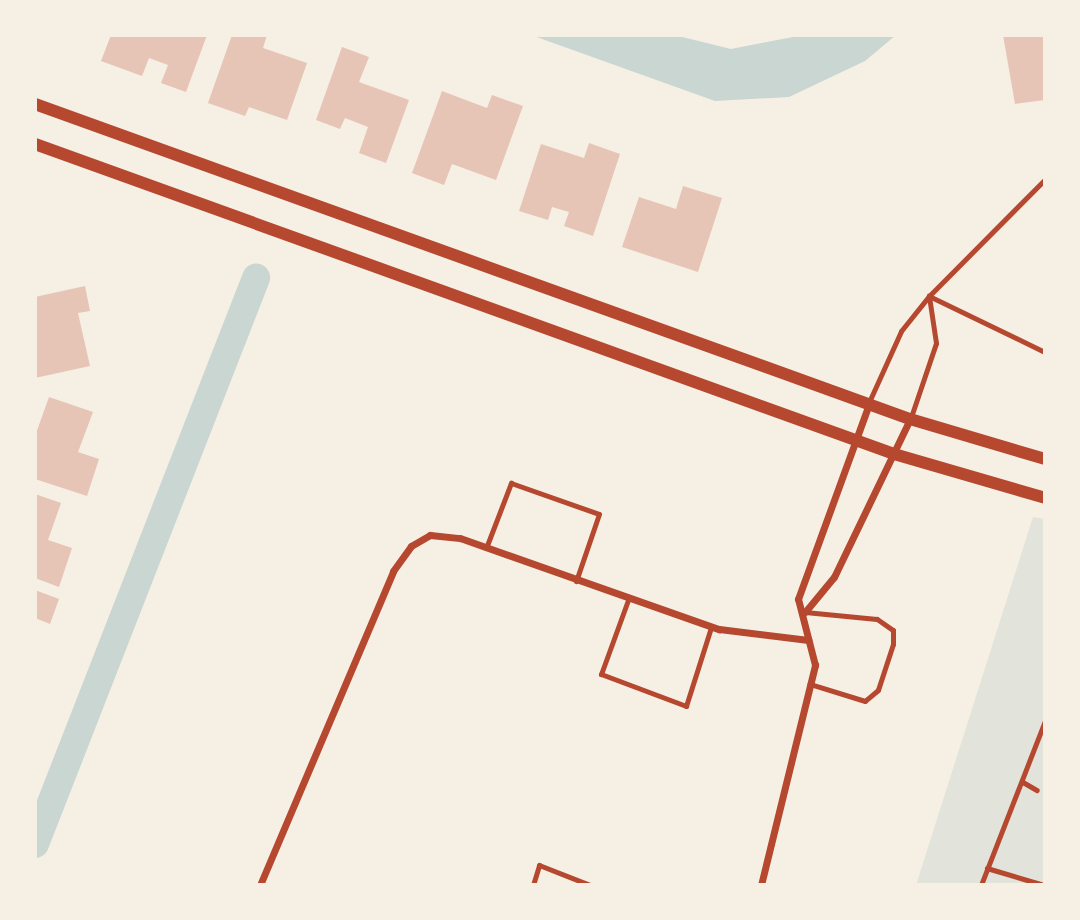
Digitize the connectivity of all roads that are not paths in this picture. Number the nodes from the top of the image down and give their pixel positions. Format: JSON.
{"nodes":[{"id":1,"x":35,"y":104,"type":"edge"},
{"id":2,"x":35,"y":144,"type":"edge"},
{"id":3,"x":1045,"y":179,"type":"edge"},
{"id":4,"x":929,"y":296,"type":"junction"},
{"id":5,"x":1045,"y":352,"type":"edge"},
{"id":6,"x":869,"y":404,"type":"junction"},
{"id":7,"x":910,"y":419,"type":"junction"},
{"id":8,"x":854,"y":440,"type":"junction"},
{"id":9,"x":894,"y":454,"type":"junction"},
{"id":10,"x":1045,"y":459,"type":"edge"},
{"id":11,"x":1045,"y":498,"type":"edge"},
{"id":12,"x":485,"y":548,"type":"junction"},
{"id":13,"x":576,"y":581,"type":"junction"},
{"id":14,"x":628,"y":600,"type":"junction"},
{"id":15,"x":805,"y":612,"type":"junction"},
{"id":16,"x":711,"y":627,"type":"junction"},
{"id":17,"x":808,"y":640,"type":"junction"},
{"id":18,"x":810,"y":684,"type":"junction"},
{"id":19,"x":260,"y":885,"type":"edge"},
{"id":20,"x":533,"y":885,"type":"edge"},
{"id":21,"x":590,"y":885,"type":"edge"},
{"id":22,"x":761,"y":885,"type":"edge"}],
"edges":[{"from":1,"to":6,"type":"street"},
{"from":2,"to":8,"type":"street"},
{"from":3,"to":4,"type":"lane"},
{"from":4,"to":5,"type":"lane"},
{"from":4,"to":6,"type":"lane"},
{"from":4,"to":7,"type":"lane"},
{"from":6,"to":7,"type":"street"},
{"from":6,"to":8,"type":"street"},
{"from":7,"to":9,"type":"street"},
{"from":7,"to":10,"type":"street"},
{"from":8,"to":9,"type":"street"},
{"from":8,"to":15,"type":"street"},
{"from":9,"to":11,"type":"street"},
{"from":9,"to":15,"type":"street"},
{"from":12,"to":13,"type":"street"},
{"from":12,"to":13,"type":"lane"},
{"from":12,"to":19,"type":"street"},
{"from":13,"to":14,"type":"street"},
{"from":14,"to":16,"type":"street"},
{"from":14,"to":16,"type":"lane"},
{"from":15,"to":17,"type":"street"},
{"from":15,"to":18,"type":"lane"},
{"from":16,"to":17,"type":"street"},
{"from":17,"to":18,"type":"street"},
{"from":18,"to":22,"type":"street"},
{"from":20,"to":21,"type":"lane"}]}
